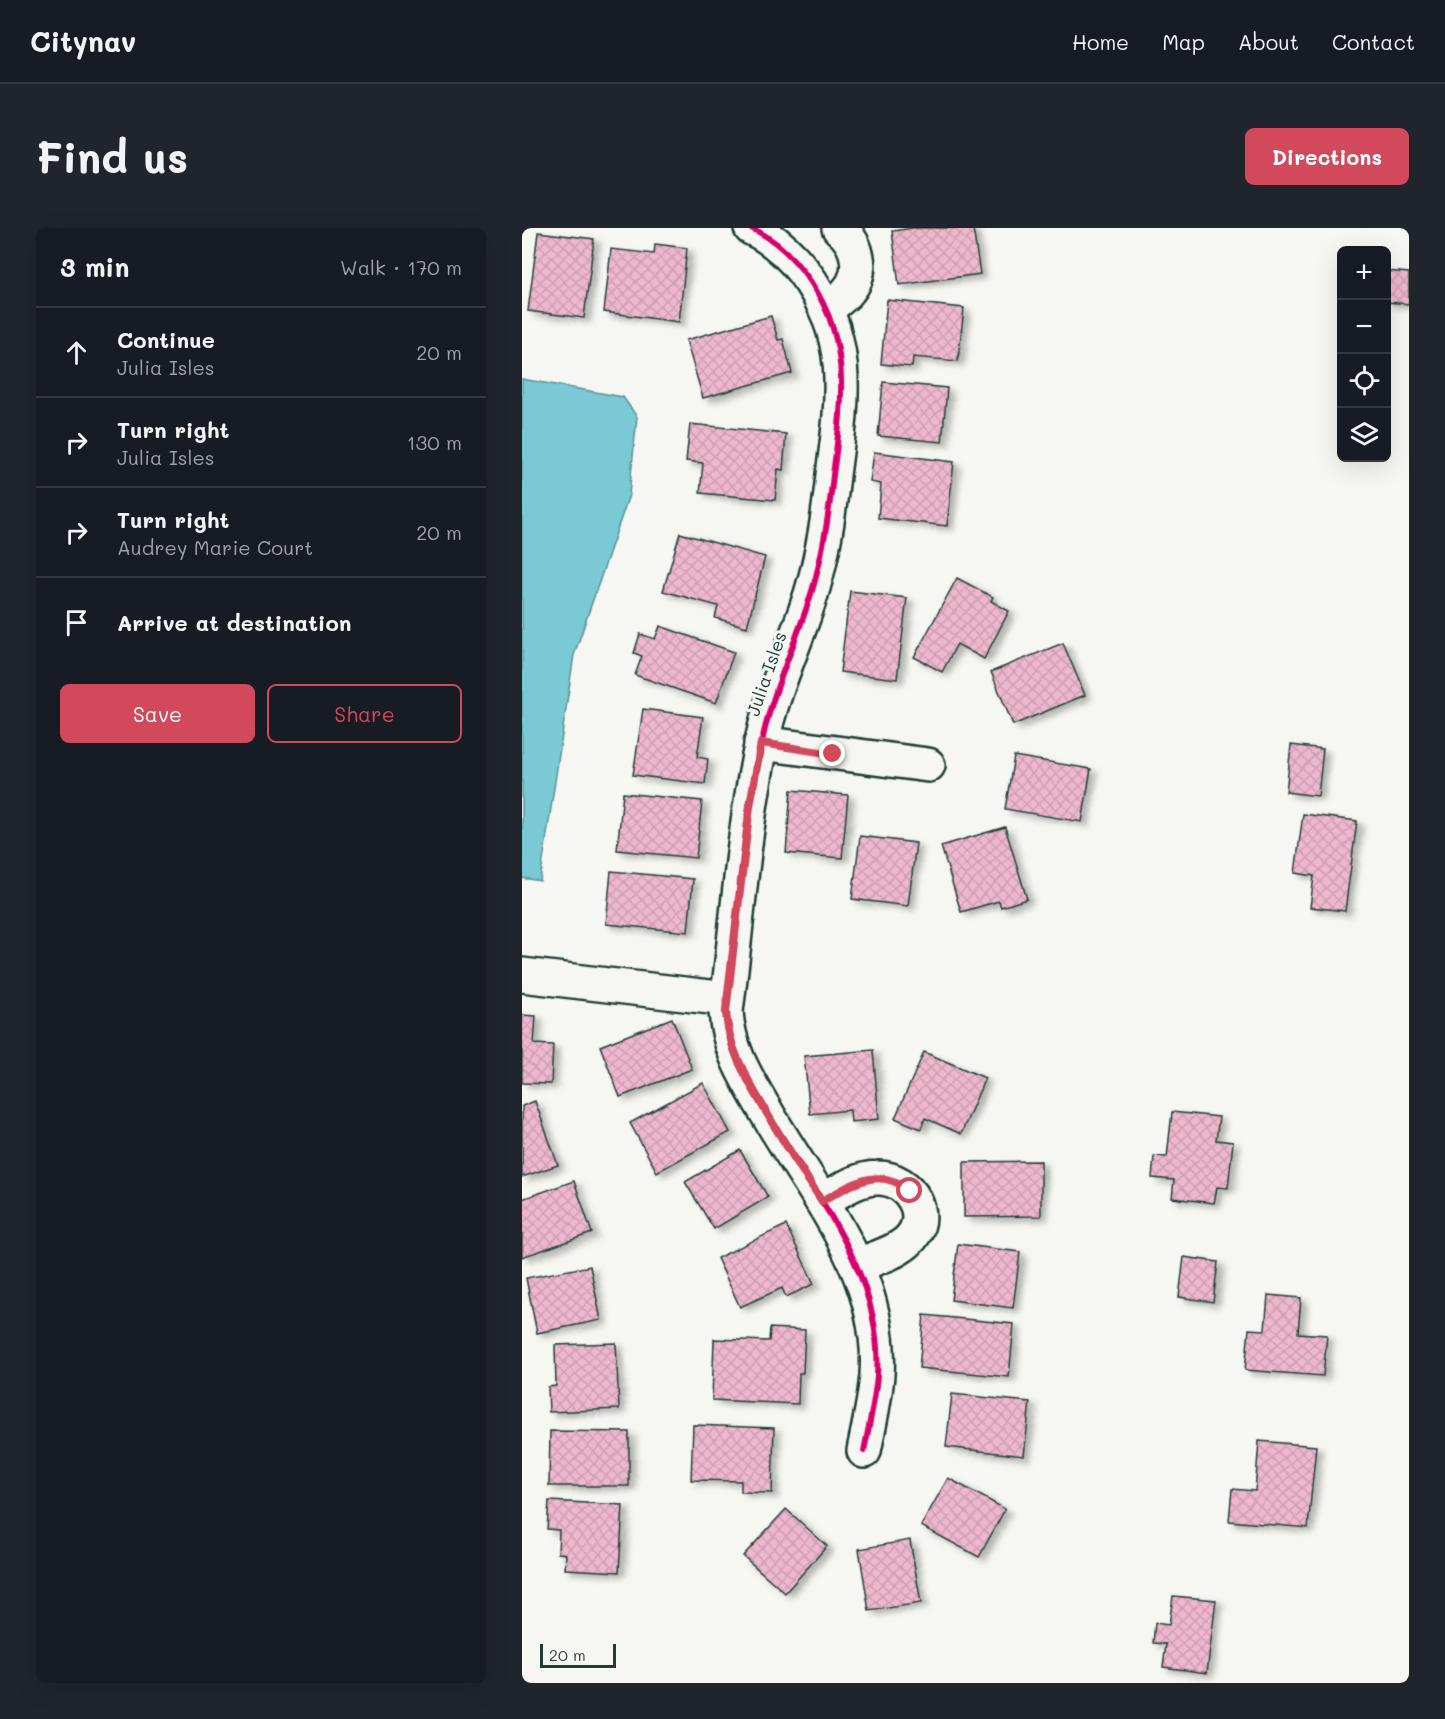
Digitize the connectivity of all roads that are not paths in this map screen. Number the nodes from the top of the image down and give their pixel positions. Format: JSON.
{"nodes":[{"id":1,"x":839,"y":228,"type":"edge"},
{"id":2,"x":774,"y":232,"type":"edge"},
{"id":3,"x":827,"y":309,"type":"junction"},
{"id":4,"x":761,"y":743,"type":"junction"},
{"id":5,"x":928,"y":765,"type":"dead end"},
{"id":6,"x":522,"y":975,"type":"edge"},
{"id":7,"x":727,"y":999,"type":"junction"},
{"id":8,"x":822,"y":1201,"type":"junction"},
{"id":9,"x":856,"y":1265,"type":"junction"},
{"id":10,"x":864,"y":1451,"type":"dead end"}],
"edges":[{"from":1,"to":3,"type":"street"},
{"from":2,"to":3,"type":"street","name":"Julia Isles"},
{"from":3,"to":4,"type":"street","name":"Julia Isles"},
{"from":4,"to":5,"type":"street"},
{"from":4,"to":7,"type":"street","name":"Julia Isles"},
{"from":6,"to":7,"type":"street"},
{"from":7,"to":8,"type":"street","name":"Julia Isles"},
{"from":8,"to":9,"type":"street","name":"Julia Isles"},
{"from":8,"to":9,"type":"street"},
{"from":9,"to":10,"type":"street","name":"Julia Isles"}]}
